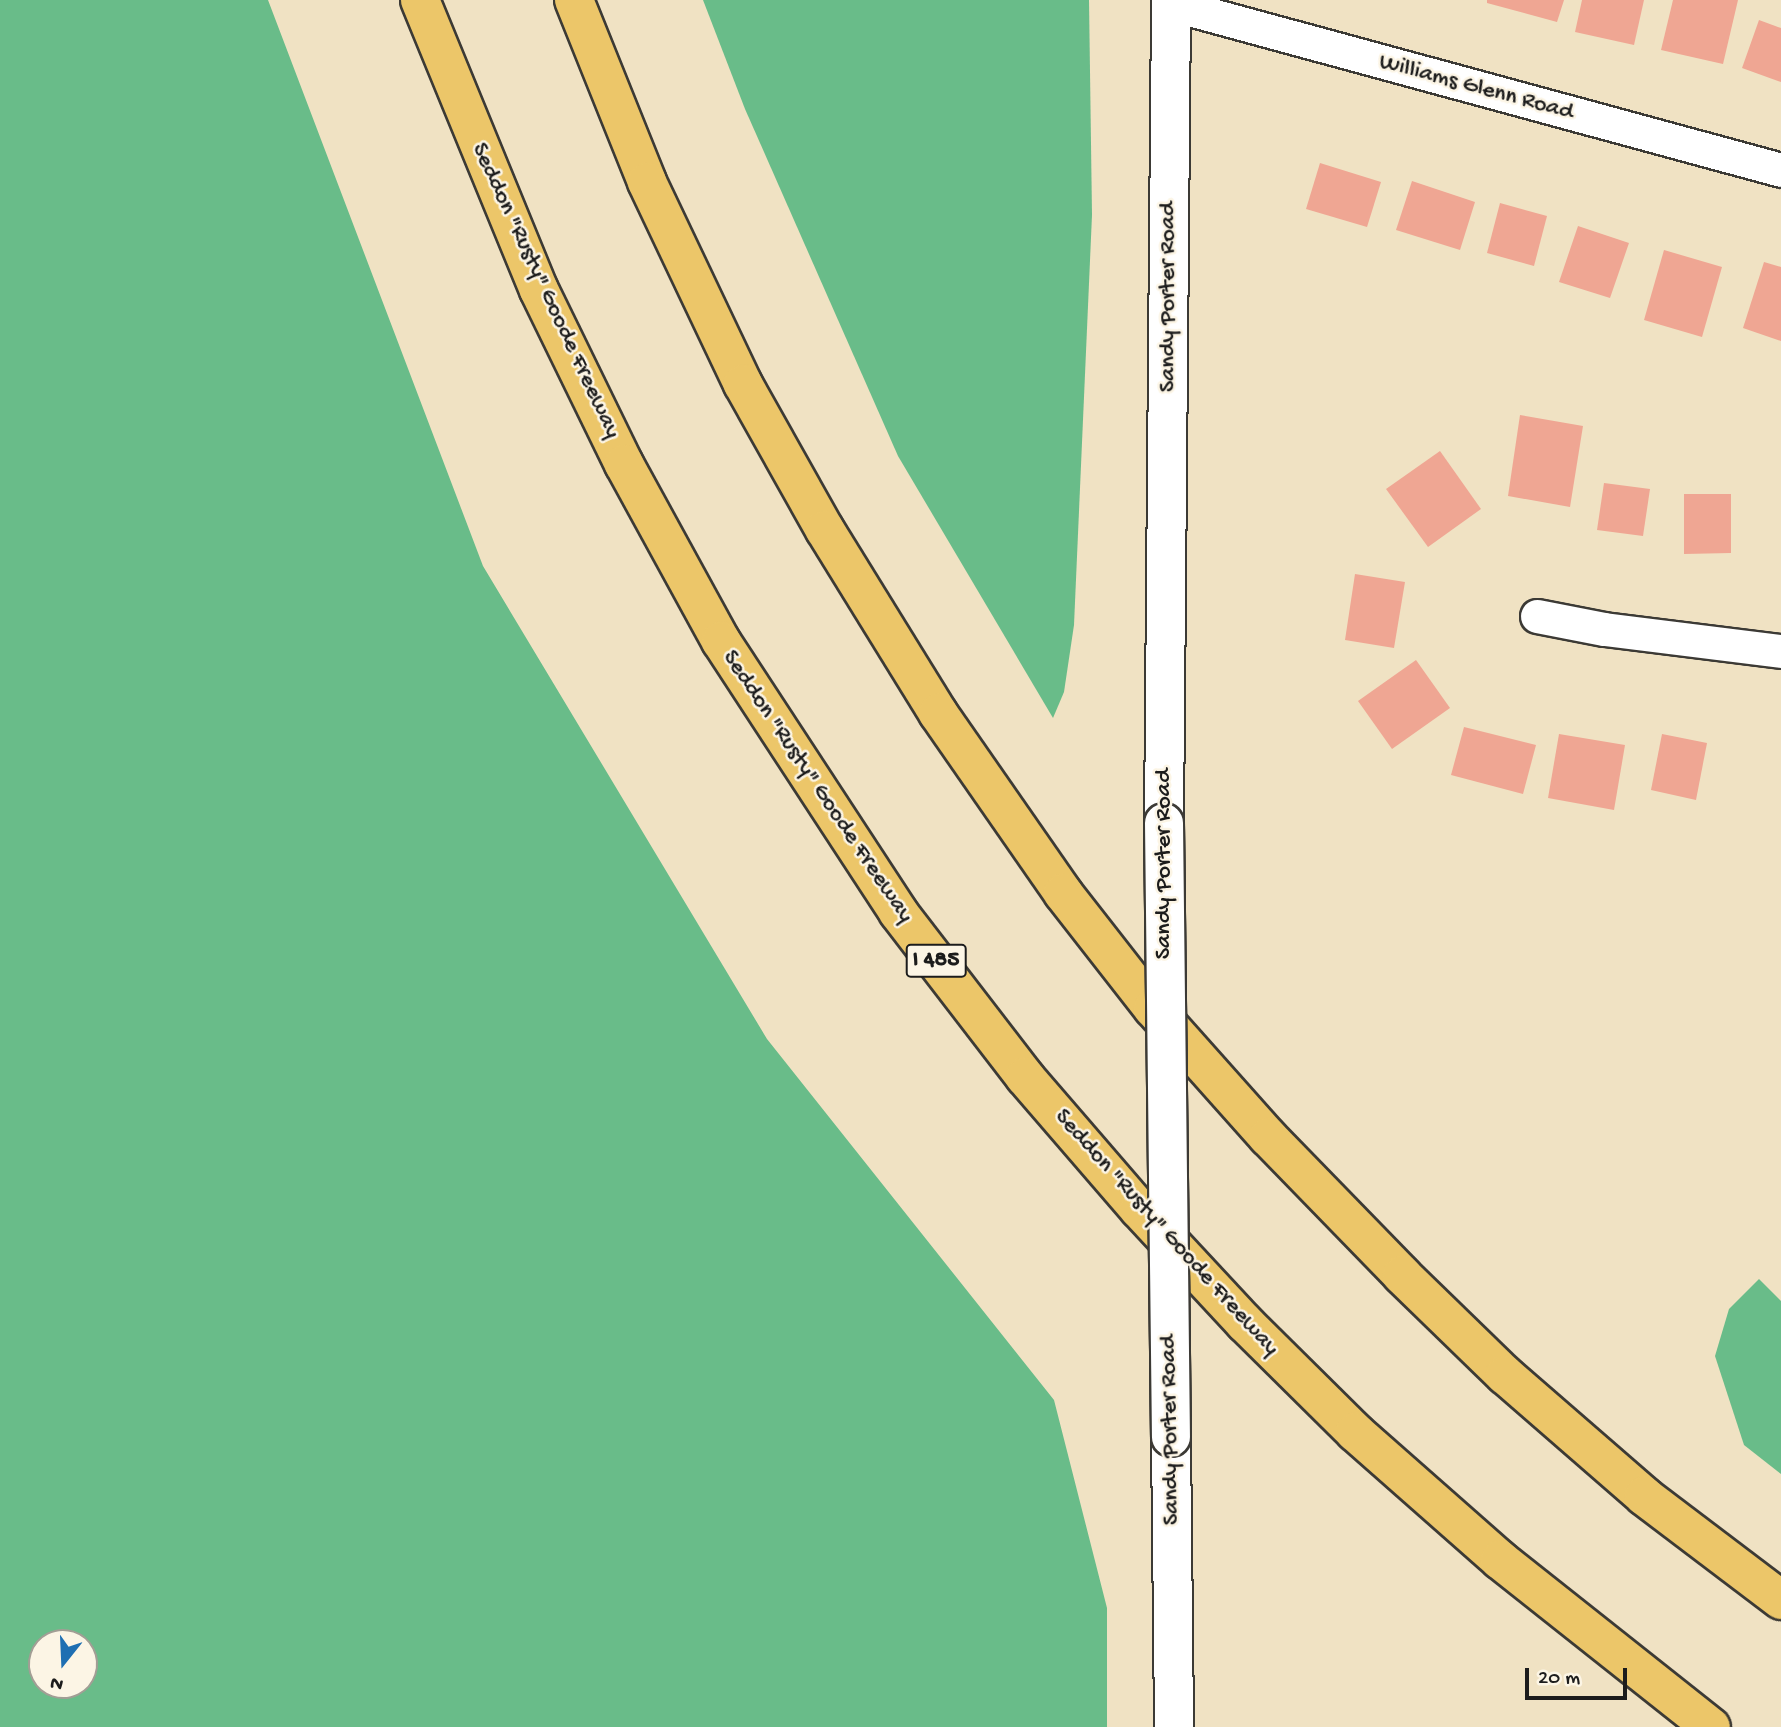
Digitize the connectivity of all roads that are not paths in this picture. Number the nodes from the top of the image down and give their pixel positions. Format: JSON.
{"nodes":[{"id":1,"x":420,"y":0,"type":"edge"},
{"id":2,"x":574,"y":0,"type":"edge"},
{"id":3,"x":1171,"y":2,"type":"edge"},
{"id":4,"x":1781,"y":170,"type":"edge"},
{"id":5,"x":1537,"y":616,"type":"dead end"},
{"id":6,"x":1781,"y":651,"type":"edge"},
{"id":7,"x":1781,"y":1600,"type":"edge"},
{"id":8,"x":1174,"y":1727,"type":"edge"},
{"id":9,"x":1711,"y":1727,"type":"edge"}],
"edges":[{"from":1,"to":9,"type":"highway","name":"Seddon \"Rusty\" Goode Freeway","number":"I 485"},
{"from":2,"to":7,"type":"highway"},
{"from":3,"to":4,"type":"street","name":"Williams Glenn Road"},
{"from":3,"to":8,"type":"street","name":"Sandy Porter Road","bridge":true},
{"from":5,"to":6,"type":"street"}]}
